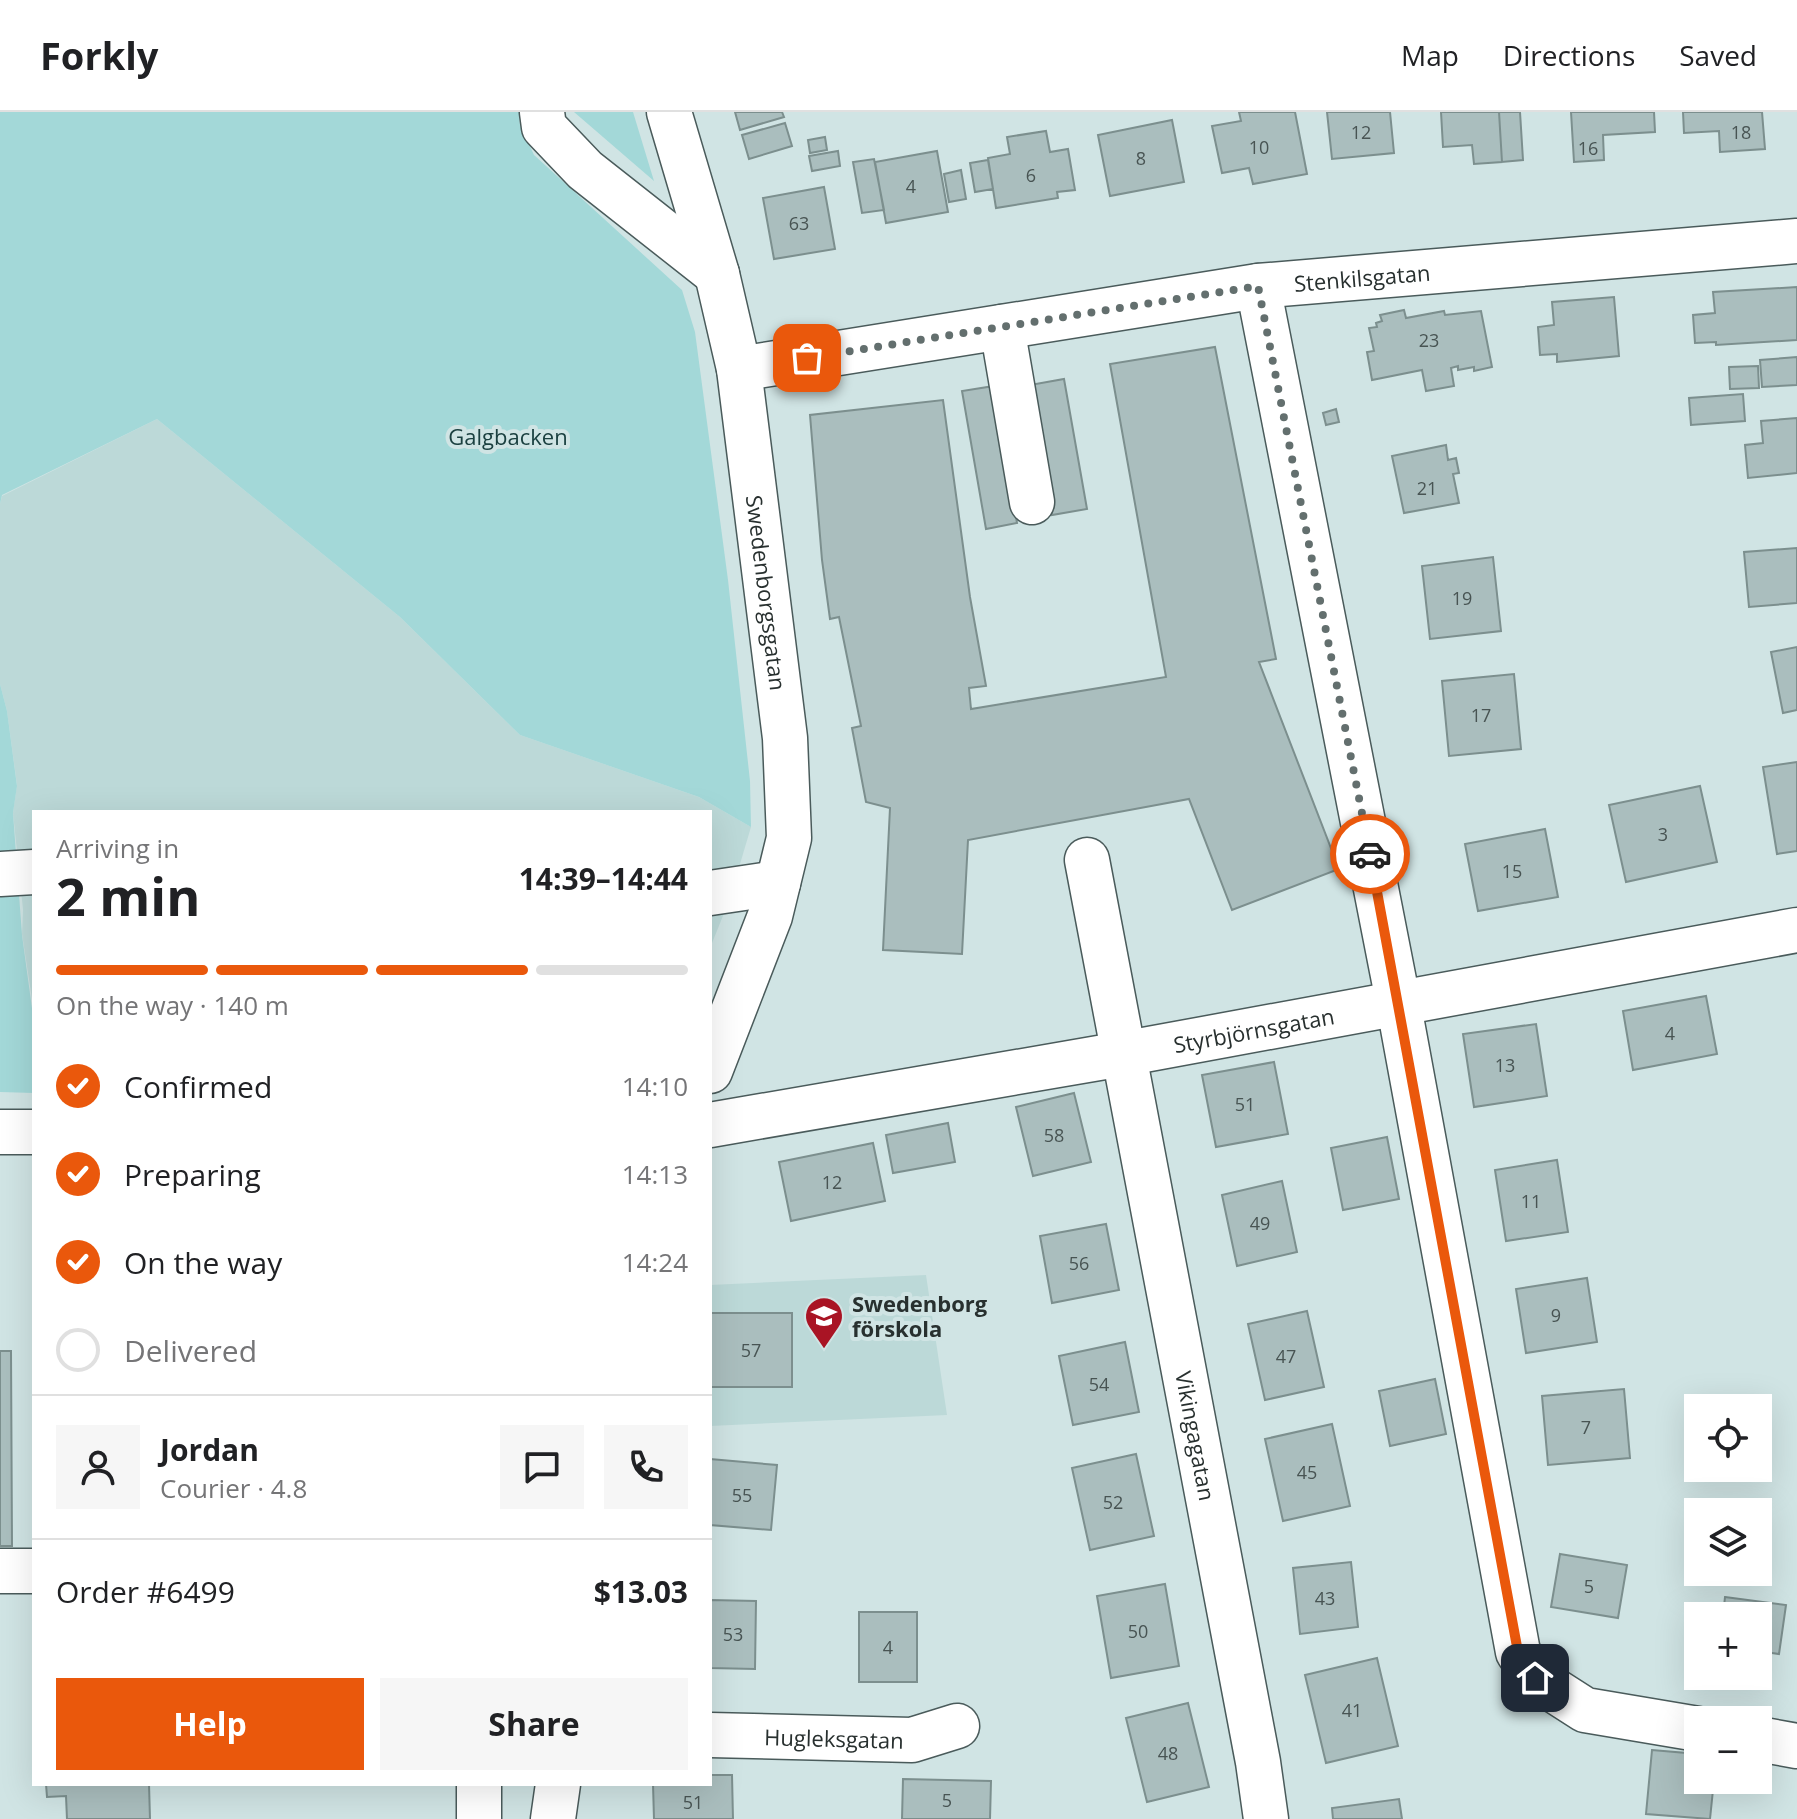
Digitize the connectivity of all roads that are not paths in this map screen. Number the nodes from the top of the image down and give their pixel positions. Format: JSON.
{"nodes":[{"id":1,"x":542,"y":112,"type":"edge"},
{"id":2,"x":669,"y":112,"type":"edge"},
{"id":3,"x":1797,"y":241,"type":"edge"},
{"id":4,"x":717,"y":274,"type":"junction"},
{"id":5,"x":1258,"y":286,"type":"junction"},
{"id":6,"x":1002,"y":327,"type":"junction"},
{"id":7,"x":739,"y":369,"type":"junction"},
{"id":8,"x":1032,"y":502,"type":"dead end"},
{"id":9,"x":1087,"y":860,"type":"dead end"},
{"id":10,"x":32,"y":872,"type":"edge"},
{"id":11,"x":0,"y":874,"type":"edge"},
{"id":12,"x":778,"y":883,"type":"junction"},
{"id":13,"x":712,"y":893,"type":"edge"},
{"id":14,"x":1797,"y":930,"type":"edge"},
{"id":15,"x":1398,"y":1001,"type":"junction"},
{"id":16,"x":1122,"y":1054,"type":"junction"},
{"id":17,"x":712,"y":1066,"type":"edge"},
{"id":18,"x":712,"y":1125,"type":"edge"},
{"id":19,"x":0,"y":1132,"type":"edge"},
{"id":20,"x":32,"y":1132,"type":"edge"},
{"id":21,"x":0,"y":1571,"type":"edge"},
{"id":22,"x":32,"y":1571,"type":"edge"},
{"id":23,"x":957,"y":1726,"type":"dead end"},
{"id":24,"x":1684,"y":1727,"type":"edge"},
{"id":25,"x":712,"y":1735,"type":"edge"},
{"id":26,"x":1772,"y":1742,"type":"edge"},
{"id":27,"x":1797,"y":1746,"type":"edge"},
{"id":28,"x":479,"y":1786,"type":"edge"},
{"id":29,"x":558,"y":1786,"type":"edge"},
{"id":30,"x":479,"y":1819,"type":"edge"},
{"id":31,"x":553,"y":1819,"type":"edge"},
{"id":32,"x":1266,"y":1819,"type":"edge"}],
"edges":[{"from":1,"to":4,"type":"street"},
{"from":2,"to":4,"type":"street","name":"Swedenborgsgatan"},
{"from":3,"to":5,"type":"street","name":"Stenkilsgatan"},
{"from":4,"to":7,"type":"street","name":"Swedenborgsgatan"},
{"from":5,"to":6,"type":"street","name":"Stenkilsgatan"},
{"from":5,"to":15,"type":"street"},
{"from":6,"to":7,"type":"street","name":"Stenkilsgatan"},
{"from":6,"to":8,"type":"street"},
{"from":7,"to":12,"type":"street","name":"Swedenborgsgatan"},
{"from":9,"to":16,"type":"street","name":"Vikingagatan"},
{"from":10,"to":11,"type":"street"},
{"from":12,"to":13,"type":"street"},
{"from":12,"to":17,"type":"street","name":"Swedenborgsgatan"},
{"from":14,"to":15,"type":"street","name":"Styrbjörnsgatan"},
{"from":15,"to":16,"type":"street","name":"Styrbjörnsgatan"},
{"from":15,"to":24,"type":"street"},
{"from":16,"to":18,"type":"street","name":"Styrbjörnsgatan"},
{"from":16,"to":32,"type":"street","name":"Vikingagatan"},
{"from":19,"to":20,"type":"street"},
{"from":21,"to":22,"type":"street"},
{"from":23,"to":25,"type":"street","name":"Hugleksgatan"},
{"from":26,"to":27,"type":"street"},
{"from":28,"to":30,"type":"street"},
{"from":29,"to":31,"type":"street"}]}
